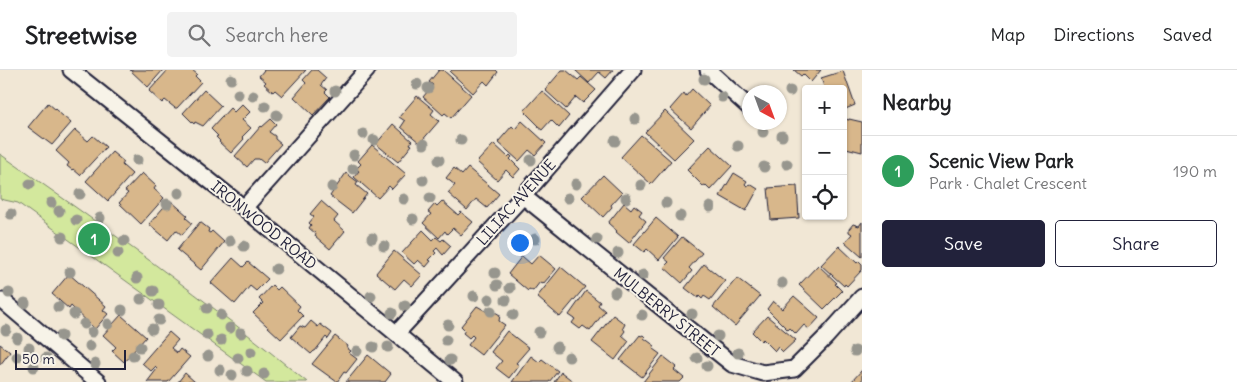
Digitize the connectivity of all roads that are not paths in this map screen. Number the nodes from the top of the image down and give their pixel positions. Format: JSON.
{"nodes":[{"id":1,"x":71,"y":70,"type":"edge"},
{"id":2,"x":367,"y":70,"type":"edge"},
{"id":3,"x":633,"y":70,"type":"edge"},
{"id":4,"x":708,"y":70,"type":"edge"},
{"id":5,"x":742,"y":101,"type":"edge"},
{"id":6,"x":523,"y":196,"type":"junction"},
{"id":7,"x":244,"y":208,"type":"junction"},
{"id":8,"x":862,"y":297,"type":"edge"},
{"id":9,"x":0,"y":301,"type":"edge"},
{"id":10,"x":397,"y":333,"type":"junction"},
{"id":11,"x":98,"y":382,"type":"edge"},
{"id":12,"x":455,"y":382,"type":"edge"}],
"edges":[{"from":1,"to":7,"type":"street","name":"IRONWOOD ROAD"},
{"from":2,"to":7,"type":"street"},
{"from":3,"to":6,"type":"street","name":"LILIAC AVENUE"},
{"from":4,"to":5,"type":"street"},
{"from":6,"to":8,"type":"street","name":"MULBERRY STREET"},
{"from":6,"to":10,"type":"street","name":"LILIAC AVENUE"},
{"from":7,"to":10,"type":"street","name":"IRONWOOD ROAD"},
{"from":9,"to":11,"type":"street"},
{"from":10,"to":12,"type":"street","name":"IRONWOOD ROAD"}]}
